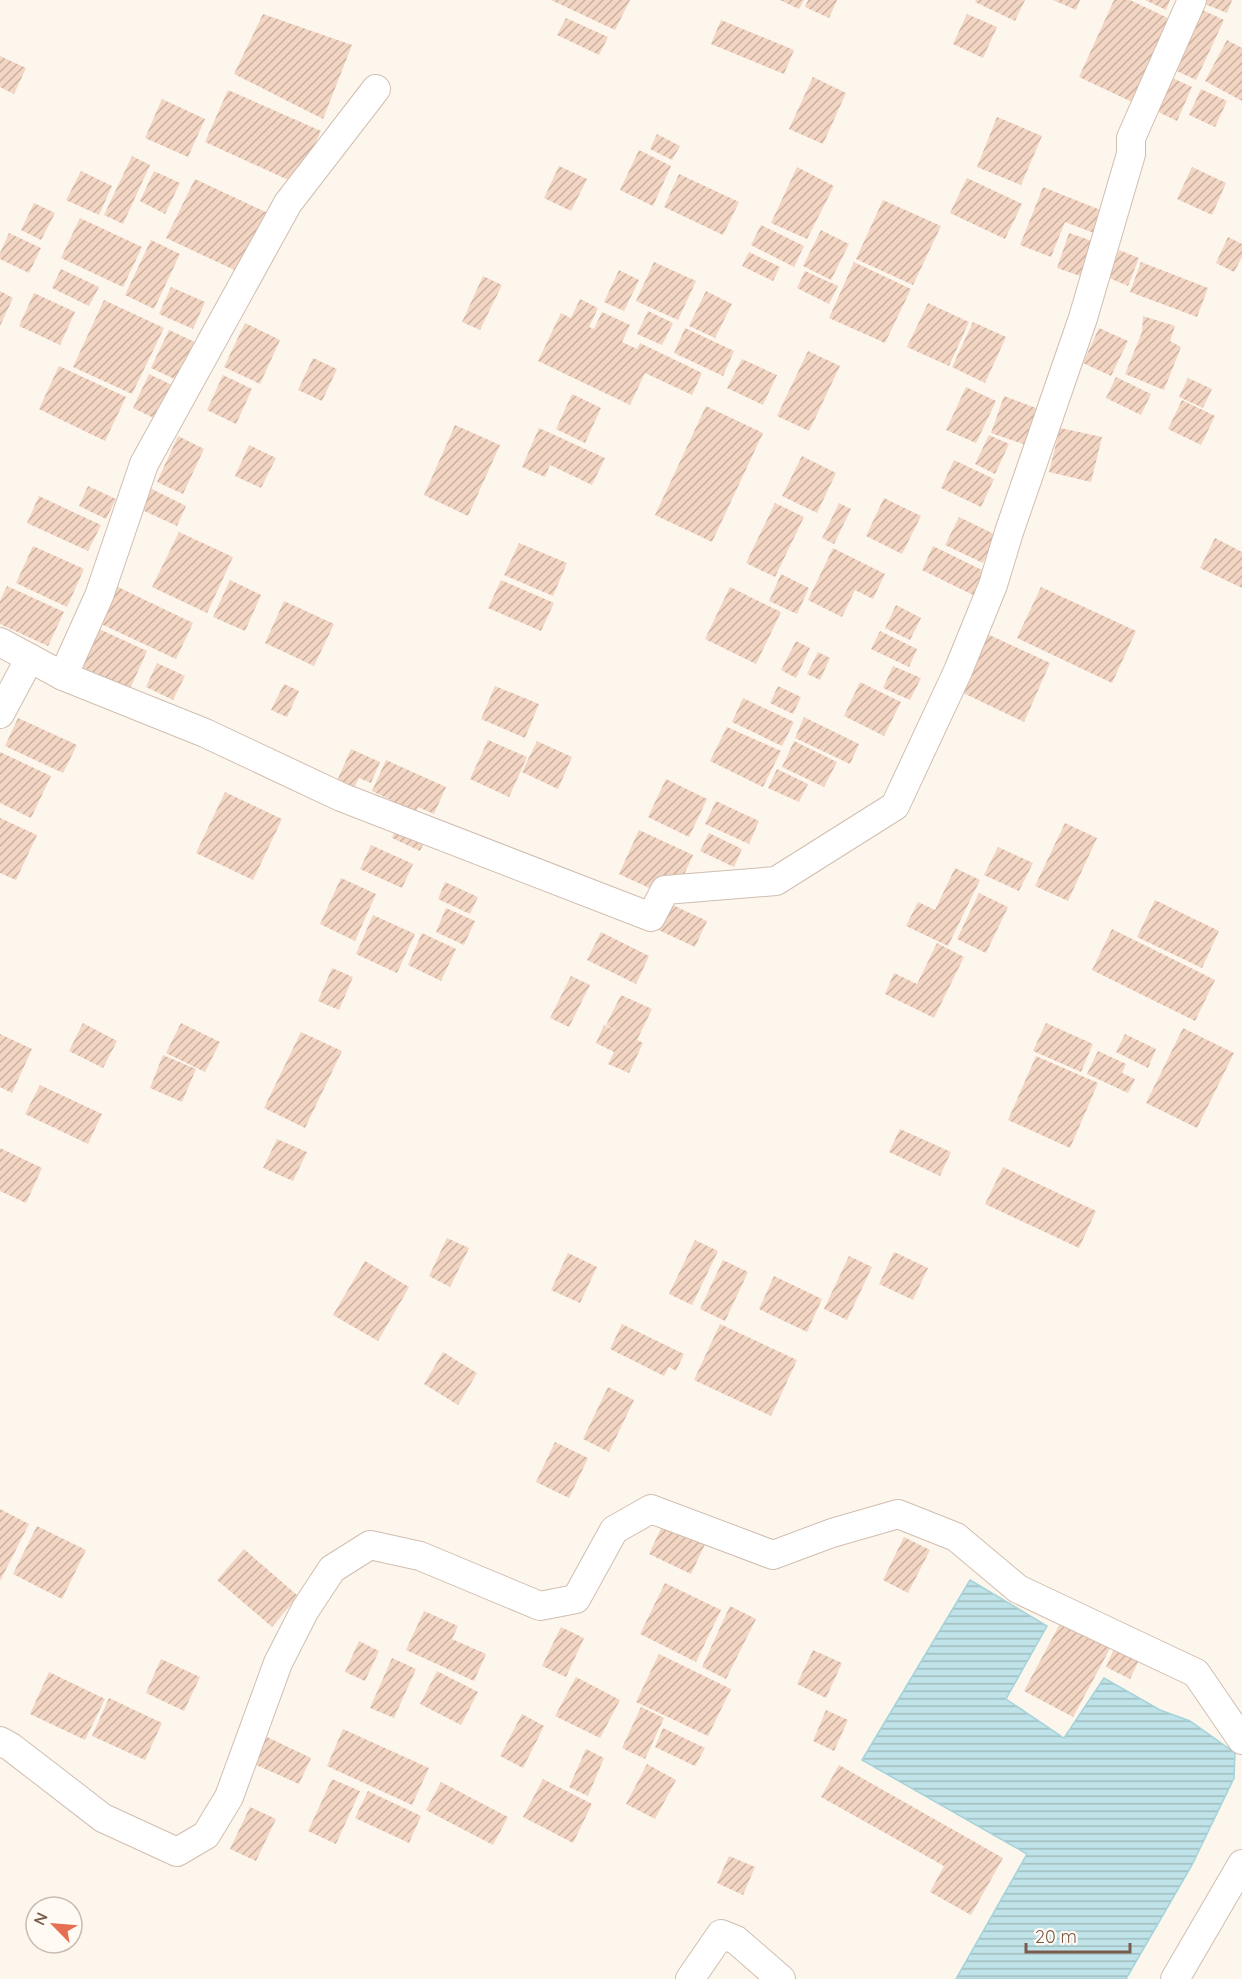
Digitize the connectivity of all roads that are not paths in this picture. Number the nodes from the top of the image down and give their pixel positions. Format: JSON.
{"nodes":[{"id":1,"x":1192,"y":0,"type":"edge"},
{"id":2,"x":375,"y":89,"type":"dead end"},
{"id":3,"x":0,"y":642,"type":"edge"},
{"id":4,"x":30,"y":658,"type":"junction"},
{"id":5,"x":63,"y":675,"type":"junction"},
{"id":6,"x":0,"y":714,"type":"edge"},
{"id":7,"x":1242,"y":1740,"type":"edge"},
{"id":8,"x":0,"y":1741,"type":"edge"},
{"id":9,"x":1242,"y":1864,"type":"edge"},
{"id":10,"x":690,"y":1979,"type":"edge"},
{"id":11,"x":781,"y":1979,"type":"edge"},
{"id":12,"x":1175,"y":1979,"type":"edge"}],
"edges":[{"from":1,"to":5,"type":"street"},
{"from":2,"to":5,"type":"street"},
{"from":3,"to":4,"type":"street"},
{"from":4,"to":5,"type":"street"},
{"from":4,"to":6,"type":"street"},
{"from":7,"to":8,"type":"street"},
{"from":9,"to":12,"type":"street"},
{"from":10,"to":11,"type":"street"}]}
